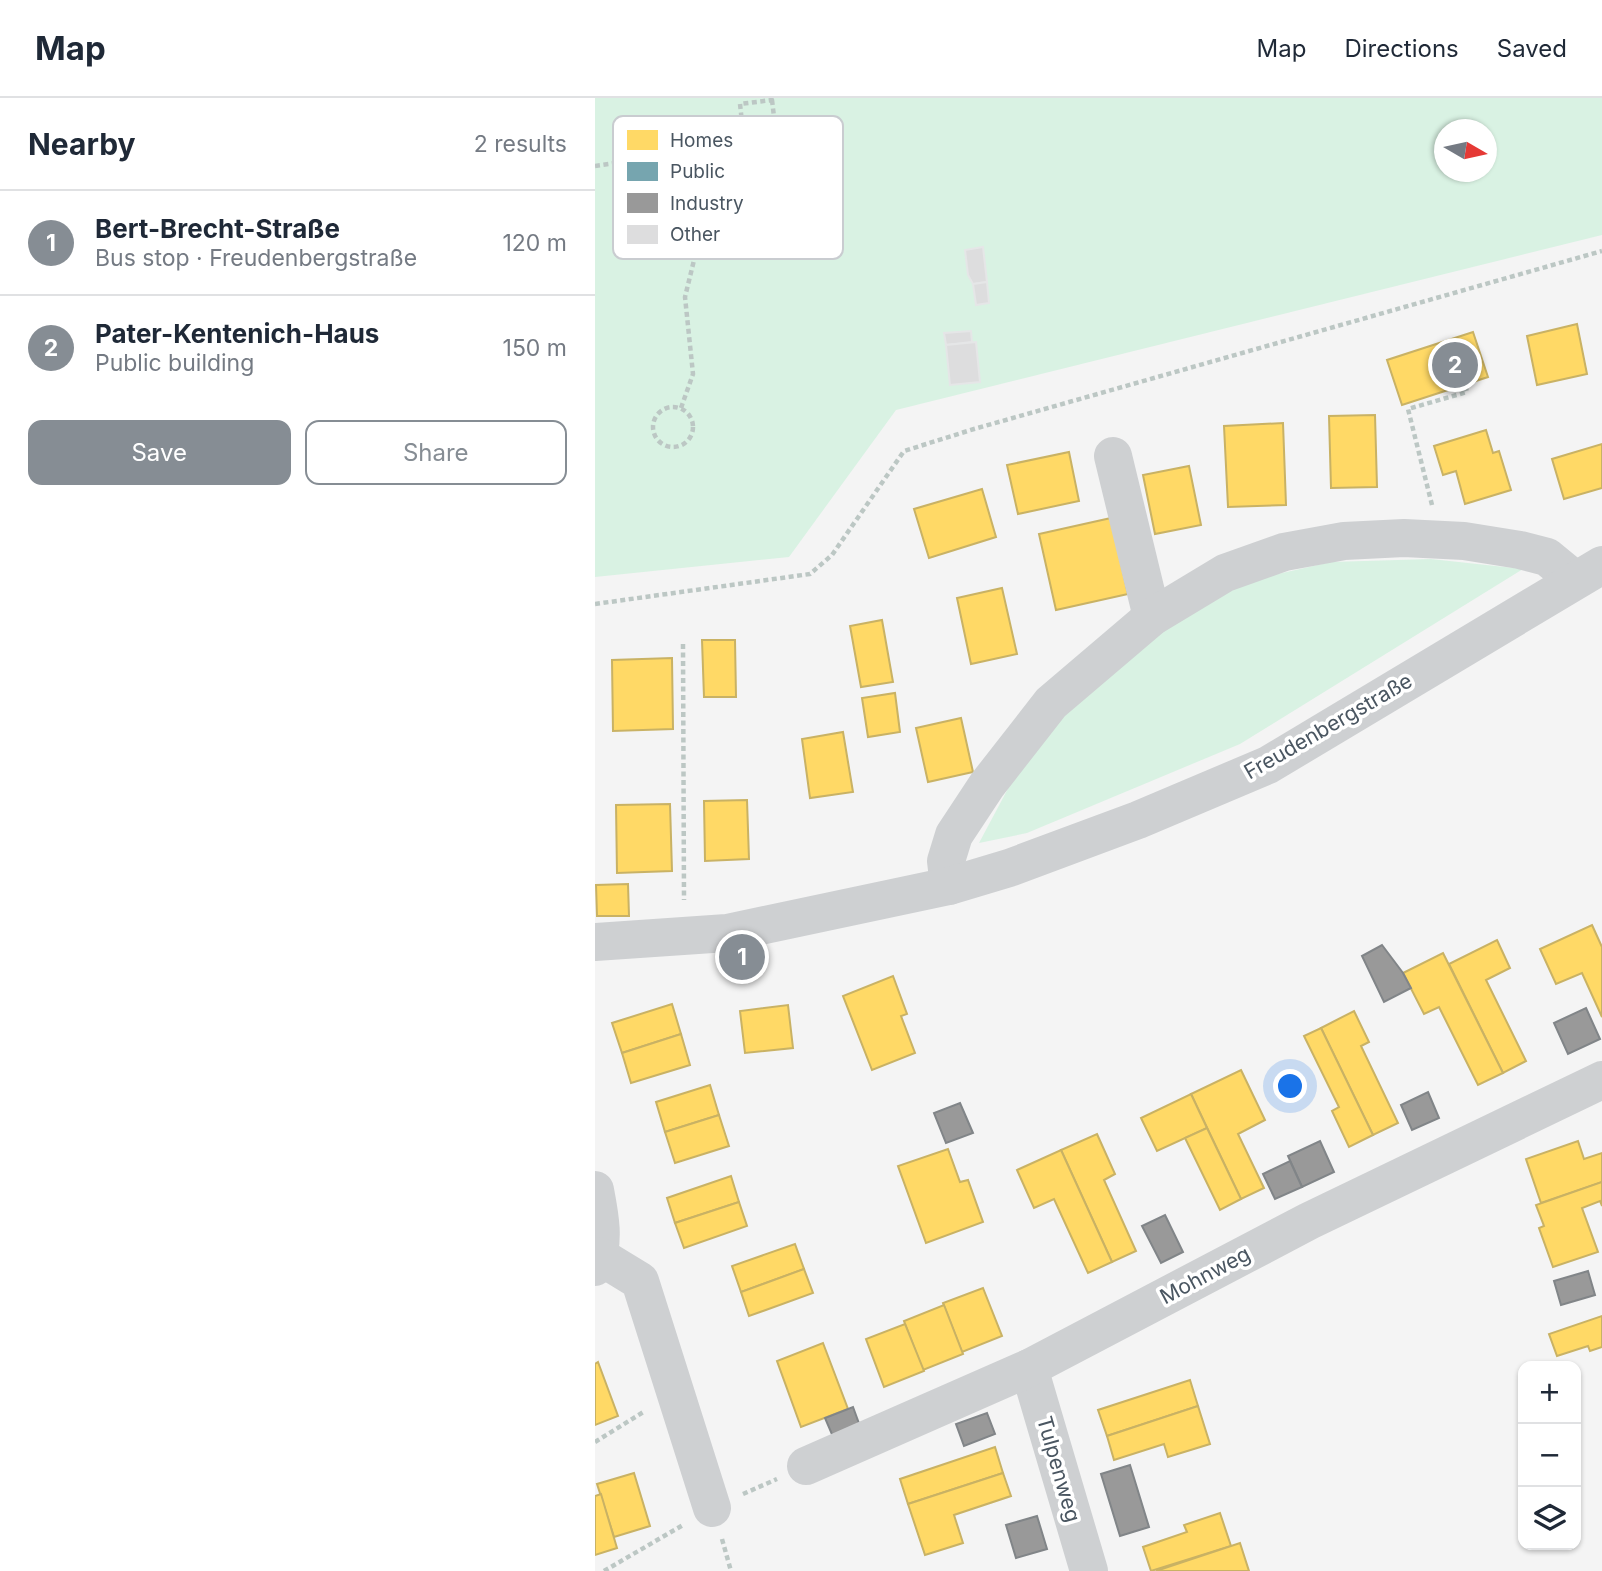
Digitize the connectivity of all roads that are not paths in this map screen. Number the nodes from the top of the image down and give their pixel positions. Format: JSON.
{"nodes":[{"id":1,"x":1113,"y":456,"type":"dead end"},
{"id":2,"x":1588,"y":572,"type":"edge"},
{"id":3,"x":1152,"y":617,"type":"junction"},
{"id":4,"x":949,"y":886,"type":"junction"},
{"id":5,"x":595,"y":942,"type":"edge"},
{"id":6,"x":1602,"y":1080,"type":"edge"},
{"id":7,"x":595,"y":1190,"type":"edge"},
{"id":8,"x":597,"y":1262,"type":"edge"},
{"id":9,"x":1029,"y":1368,"type":"junction"},
{"id":10,"x":806,"y":1466,"type":"dead end"},
{"id":11,"x":712,"y":1508,"type":"dead end"},
{"id":12,"x":1089,"y":1571,"type":"edge"}],
"edges":[{"from":1,"to":3,"type":"street"},
{"from":2,"to":3,"type":"street","name":"Freudenbergstraße"},
{"from":2,"to":4,"type":"street","name":"Freudenbergstraße"},
{"from":3,"to":4,"type":"street","name":"Freudenbergstraße"},
{"from":4,"to":5,"type":"street","name":"Freudenbergstraße"},
{"from":6,"to":9,"type":"street","name":"Mohnweg"},
{"from":7,"to":8,"type":"street"},
{"from":8,"to":11,"type":"street"},
{"from":9,"to":10,"type":"street","name":"Mohnweg"},
{"from":9,"to":12,"type":"street","name":"Tulpenweg"}]}
